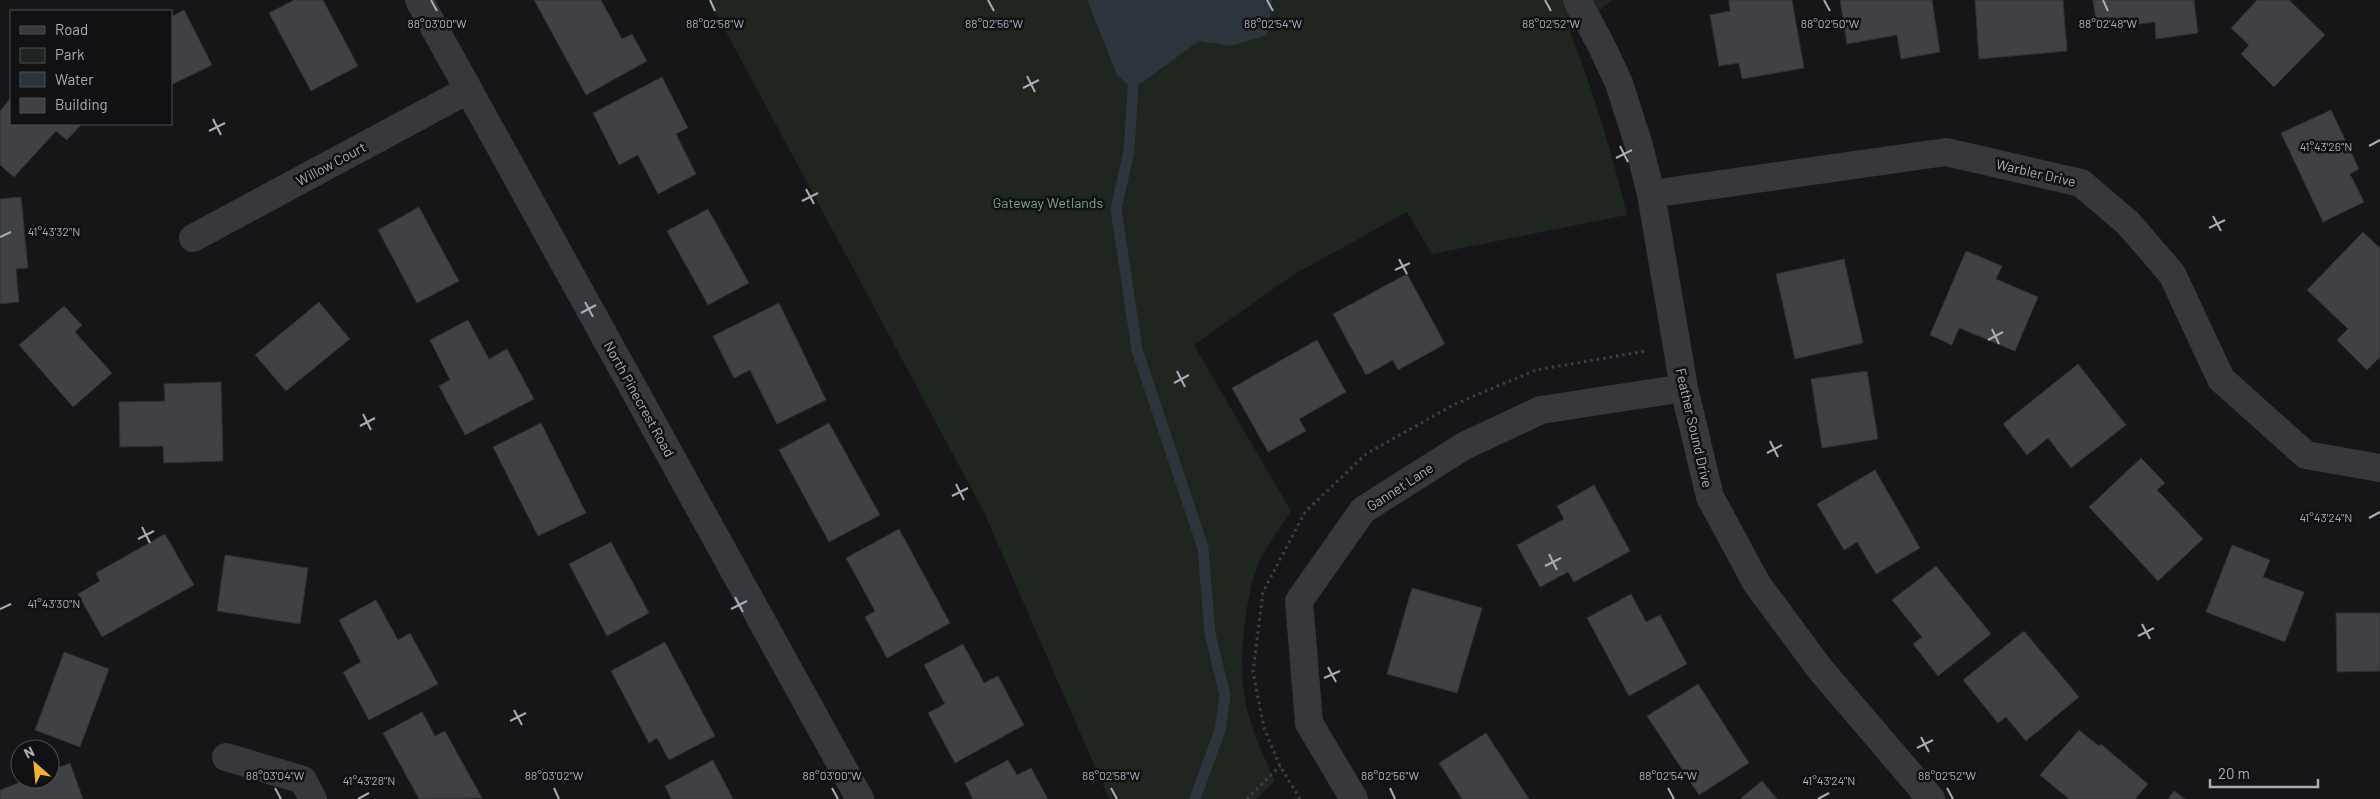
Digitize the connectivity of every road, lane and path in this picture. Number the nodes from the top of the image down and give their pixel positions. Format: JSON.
{"nodes":[{"id":1,"x":418,"y":0,"type":"edge"},
{"id":2,"x":1577,"y":0,"type":"edge"},
{"id":3,"x":468,"y":90,"type":"junction"},
{"id":4,"x":1651,"y":194,"type":"junction"},
{"id":5,"x":193,"y":238,"type":"dead end"},
{"id":6,"x":1684,"y":388,"type":"junction"},
{"id":7,"x":2380,"y":468,"type":"edge"},
{"id":8,"x":226,"y":758,"type":"dead end"},
{"id":9,"x":1280,"y":766,"type":"dead end"},
{"id":10,"x":313,"y":799,"type":"edge"},
{"id":11,"x":860,"y":799,"type":"edge"},
{"id":12,"x":1247,"y":799,"type":"edge"},
{"id":13,"x":1354,"y":799,"type":"edge"},
{"id":14,"x":1931,"y":799,"type":"edge"}],
"edges":[{"from":1,"to":3,"type":"street","name":"North Pinecrest Road"},
{"from":2,"to":4,"type":"street","name":"Feather Sound Drive"},
{"from":3,"to":5,"type":"street","name":"Willow Court"},
{"from":3,"to":11,"type":"street","name":"North Pinecrest Road"},
{"from":4,"to":6,"type":"street","name":"Feather Sound Drive"},
{"from":4,"to":7,"type":"street","name":"Warbler Drive"},
{"from":6,"to":13,"type":"street","name":"Gannet Lane"},
{"from":6,"to":14,"type":"street","name":"Feather Sound Drive"},
{"from":8,"to":10,"type":"street"},
{"from":9,"to":12,"type":"path"}]}
